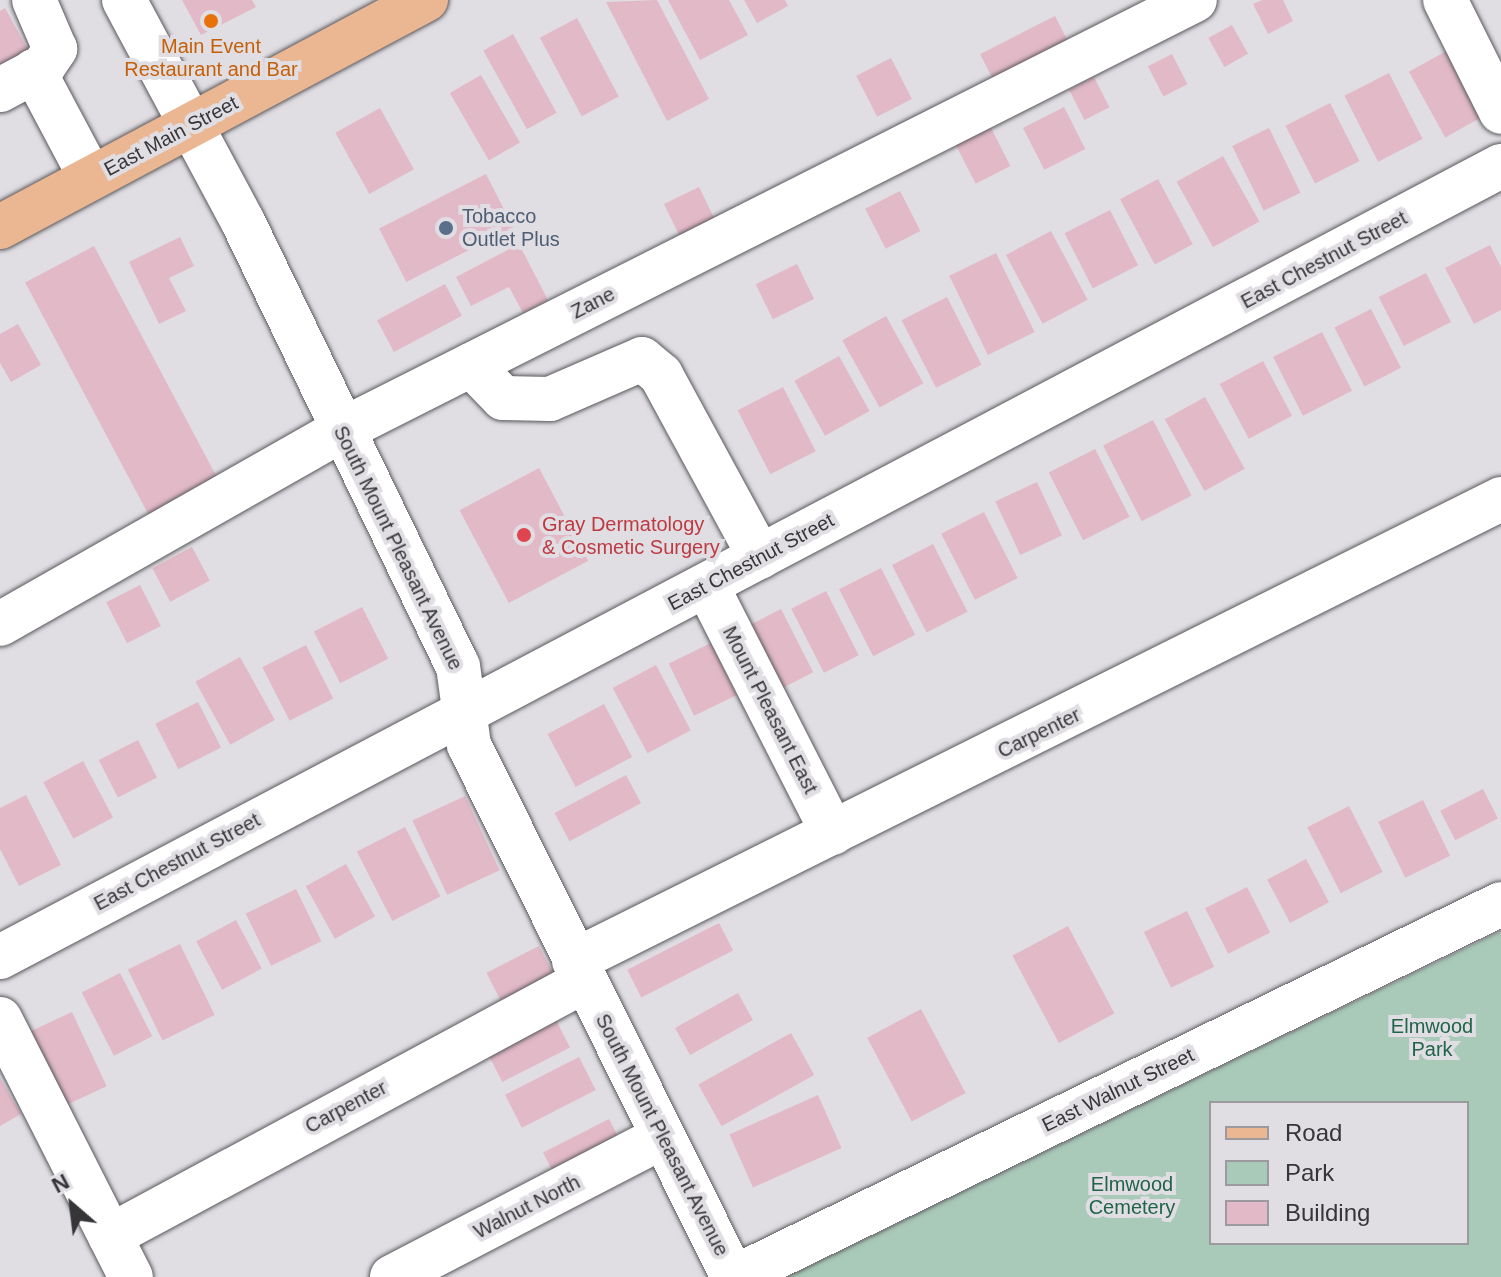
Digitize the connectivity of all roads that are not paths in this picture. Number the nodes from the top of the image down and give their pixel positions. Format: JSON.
{"nodes":[{"id":1,"x":34,"y":0,"type":"edge"},
{"id":2,"x":124,"y":0,"type":"edge"},
{"id":3,"x":426,"y":0,"type":"edge"},
{"id":4,"x":1195,"y":0,"type":"edge"},
{"id":5,"x":1445,"y":0,"type":"edge"},
{"id":6,"x":17,"y":80,"type":"edge"},
{"id":7,"x":1501,"y":112,"type":"edge"},
{"id":8,"x":192,"y":125,"type":"junction"},
{"id":9,"x":1501,"y":166,"type":"edge"},
{"id":10,"x":91,"y":178,"type":"junction"},
{"id":11,"x":0,"y":227,"type":"edge"},
{"id":12,"x":471,"y":365,"type":"junction"},
{"id":13,"x":342,"y":430,"type":"junction"},
{"id":14,"x":1501,"y":499,"type":"edge"},
{"id":15,"x":760,"y":557,"type":"junction"},
{"id":16,"x":707,"y":586,"type":"junction"},
{"id":17,"x":0,"y":624,"type":"edge"},
{"id":18,"x":469,"y":704,"type":"junction"},
{"id":19,"x":833,"y":833,"type":"junction"},
{"id":20,"x":1501,"y":904,"type":"edge"},
{"id":21,"x":0,"y":957,"type":"edge"},
{"id":22,"x":579,"y":971,"type":"junction"},
{"id":23,"x":0,"y":1019,"type":"edge"},
{"id":24,"x":662,"y":1137,"type":"junction"},
{"id":25,"x":110,"y":1236,"type":"junction"},
{"id":26,"x":131,"y":1277,"type":"edge"},
{"id":27,"x":392,"y":1277,"type":"edge"},
{"id":28,"x":734,"y":1277,"type":"edge"}],
"edges":[{"from":1,"to":6,"type":"street"},
{"from":2,"to":8,"type":"street","name":"South Mount Pleasant Avenue"},
{"from":3,"to":8,"type":"main road","name":"East Main Street"},
{"from":4,"to":12,"type":"street","name":"Zane"},
{"from":5,"to":7,"type":"street"},
{"from":6,"to":10,"type":"street"},
{"from":8,"to":10,"type":"main road","name":"East Main Street"},
{"from":8,"to":13,"type":"street","name":"South Mount Pleasant Avenue"},
{"from":9,"to":15,"type":"street","name":"East Chestnut Street"},
{"from":10,"to":11,"type":"main road","name":"East Main Street"},
{"from":12,"to":13,"type":"street","name":"Zane"},
{"from":12,"to":15,"type":"street"},
{"from":13,"to":17,"type":"street","name":"Zane"},
{"from":13,"to":18,"type":"street","name":"South Mount Pleasant Avenue"},
{"from":14,"to":19,"type":"street","name":"Carpenter"},
{"from":15,"to":16,"type":"street","name":"East Chestnut Street"},
{"from":16,"to":18,"type":"street","name":"East Chestnut Street"},
{"from":16,"to":19,"type":"street","name":"Mount Pleasant East"},
{"from":18,"to":21,"type":"street","name":"East Chestnut Street"},
{"from":18,"to":22,"type":"street","name":"South Mount Pleasant Avenue"},
{"from":19,"to":22,"type":"street","name":"Carpenter"},
{"from":20,"to":28,"type":"street","name":"East Walnut Street"},
{"from":22,"to":24,"type":"street","name":"South Mount Pleasant Avenue"},
{"from":22,"to":25,"type":"street","name":"Carpenter"},
{"from":23,"to":25,"type":"street"},
{"from":24,"to":27,"type":"street","name":"Walnut North"},
{"from":24,"to":28,"type":"street","name":"South Mount Pleasant Avenue"},
{"from":25,"to":26,"type":"street"}]}
